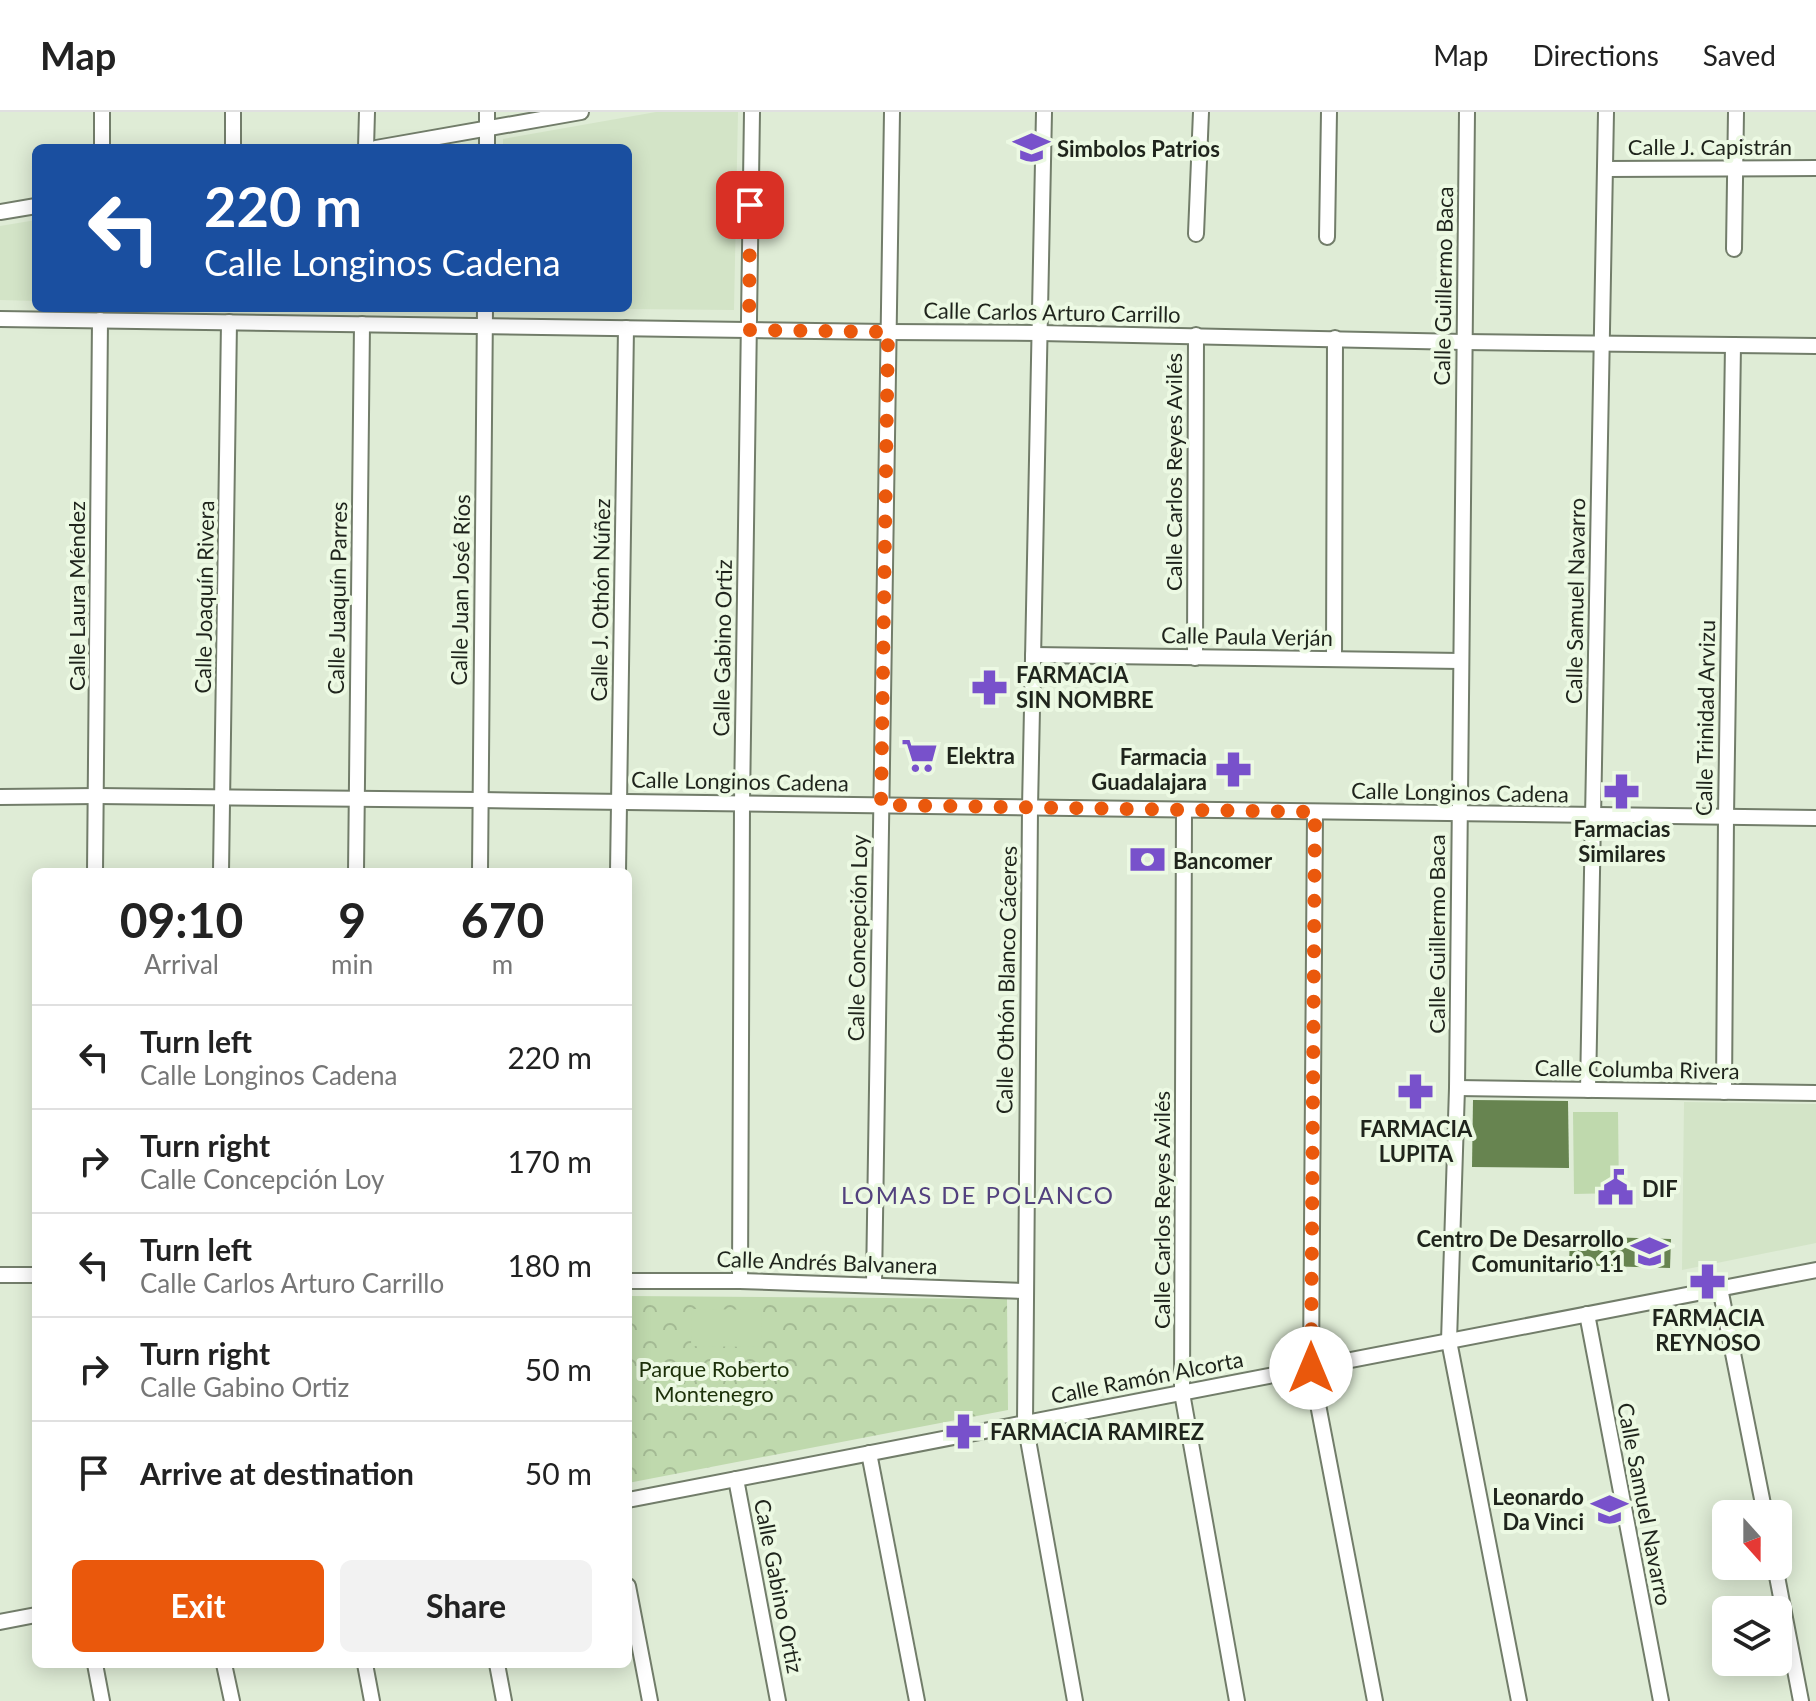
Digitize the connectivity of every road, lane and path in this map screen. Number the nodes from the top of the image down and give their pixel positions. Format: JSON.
{"nodes":[{"id":1,"x":102,"y":112,"type":"edge"},
{"id":2,"x":233,"y":112,"type":"edge"},
{"id":3,"x":367,"y":112,"type":"edge"},
{"id":4,"x":487,"y":112,"type":"edge"},
{"id":5,"x":581,"y":112,"type":"edge"},
{"id":6,"x":752,"y":112,"type":"edge"},
{"id":7,"x":892,"y":112,"type":"edge"},
{"id":8,"x":1044,"y":112,"type":"edge"},
{"id":9,"x":1201,"y":112,"type":"edge"},
{"id":10,"x":1329,"y":112,"type":"edge"},
{"id":11,"x":1467,"y":112,"type":"edge"},
{"id":12,"x":1606,"y":112,"type":"edge"},
{"id":13,"x":1736,"y":112,"type":"edge"},
{"id":14,"x":487,"y":129,"type":"junction"},
{"id":15,"x":102,"y":144,"type":"edge"},
{"id":16,"x":233,"y":144,"type":"edge"},
{"id":17,"x":366,"y":144,"type":"edge"},
{"id":18,"x":399,"y":144,"type":"edge"},
{"id":19,"x":487,"y":144,"type":"edge"},
{"id":20,"x":1735,"y":168,"type":"junction"},
{"id":21,"x":1816,"y":168,"type":"edge"},
{"id":22,"x":1605,"y":169,"type":"junction"},
{"id":23,"x":32,"y":207,"type":"edge"},
{"id":24,"x":0,"y":212,"type":"edge"},
{"id":25,"x":1196,"y":234,"type":"dead end"},
{"id":26,"x":1327,"y":237,"type":"dead end"},
{"id":27,"x":1734,"y":249,"type":"dead end"},
{"id":28,"x":485,"y":312,"type":"edge"},
{"id":29,"x":0,"y":319,"type":"edge"},
{"id":30,"x":100,"y":320,"type":"junction"},
{"id":31,"x":229,"y":322,"type":"junction"},
{"id":32,"x":362,"y":324,"type":"junction"},
{"id":33,"x":485,"y":326,"type":"junction"},
{"id":34,"x":626,"y":328,"type":"junction"},
{"id":35,"x":749,"y":330,"type":"junction"},
{"id":36,"x":888,"y":332,"type":"junction"},
{"id":37,"x":1040,"y":333,"type":"junction"},
{"id":38,"x":1196,"y":335,"type":"junction"},
{"id":39,"x":1335,"y":338,"type":"junction"},
{"id":40,"x":1464,"y":342,"type":"junction"},
{"id":41,"x":1602,"y":343,"type":"junction"},
{"id":42,"x":1733,"y":345,"type":"junction"},
{"id":43,"x":1816,"y":346,"type":"edge"},
{"id":44,"x":1033,"y":655,"type":"junction"},
{"id":45,"x":1195,"y":658,"type":"junction"},
{"id":46,"x":1334,"y":659,"type":"junction"},
{"id":47,"x":1461,"y":661,"type":"junction"},
{"id":48,"x":97,"y":796,"type":"junction"},
{"id":49,"x":0,"y":797,"type":"edge"},
{"id":50,"x":223,"y":798,"type":"junction"},
{"id":51,"x":356,"y":799,"type":"junction"},
{"id":52,"x":480,"y":800,"type":"junction"},
{"id":53,"x":619,"y":802,"type":"junction"},
{"id":54,"x":742,"y":803,"type":"junction"},
{"id":55,"x":881,"y":805,"type":"junction"},
{"id":56,"x":1030,"y":808,"type":"junction"},
{"id":57,"x":1184,"y":810,"type":"junction"},
{"id":58,"x":1315,"y":812,"type":"junction"},
{"id":59,"x":1459,"y":814,"type":"junction"},
{"id":60,"x":1593,"y":815,"type":"junction"},
{"id":61,"x":1726,"y":817,"type":"junction"},
{"id":62,"x":1816,"y":818,"type":"edge"},
{"id":63,"x":95,"y":868,"type":"edge"},
{"id":64,"x":221,"y":868,"type":"edge"},
{"id":65,"x":356,"y":868,"type":"edge"},
{"id":66,"x":480,"y":868,"type":"edge"},
{"id":67,"x":618,"y":868,"type":"edge"},
{"id":68,"x":1457,"y":1088,"type":"junction"},
{"id":69,"x":1588,"y":1090,"type":"junction"},
{"id":70,"x":1724,"y":1092,"type":"junction"},
{"id":71,"x":1816,"y":1093,"type":"edge"},
{"id":72,"x":1816,"y":1270,"type":"edge"},
{"id":73,"x":0,"y":1275,"type":"edge"},
{"id":74,"x":32,"y":1275,"type":"edge"},
{"id":75,"x":632,"y":1281,"type":"edge"},
{"id":76,"x":740,"y":1281,"type":"junction"},
{"id":77,"x":874,"y":1284,"type":"junction"},
{"id":78,"x":1720,"y":1288,"type":"junction"},
{"id":79,"x":1026,"y":1291,"type":"junction"},
{"id":80,"x":1587,"y":1314,"type":"junction"},
{"id":81,"x":1449,"y":1341,"type":"junction"},
{"id":82,"x":1311,"y":1368,"type":"junction"},
{"id":83,"x":1182,"y":1393,"type":"junction"},
{"id":84,"x":1025,"y":1423,"type":"junction"},
{"id":85,"x":869,"y":1453,"type":"junction"},
{"id":86,"x":736,"y":1479,"type":"junction"},
{"id":87,"x":632,"y":1499,"type":"edge"},
{"id":88,"x":1762,"y":1500,"type":"edge"},
{"id":89,"x":1778,"y":1580,"type":"edge"},
{"id":90,"x":632,"y":1607,"type":"edge"},
{"id":91,"x":32,"y":1616,"type":"edge"},
{"id":92,"x":0,"y":1622,"type":"edge"},
{"id":93,"x":96,"y":1668,"type":"edge"},
{"id":94,"x":225,"y":1668,"type":"edge"},
{"id":95,"x":366,"y":1668,"type":"edge"},
{"id":96,"x":498,"y":1668,"type":"edge"},
{"id":97,"x":102,"y":1701,"type":"edge"},
{"id":98,"x":232,"y":1701,"type":"edge"},
{"id":99,"x":372,"y":1701,"type":"edge"},
{"id":100,"x":504,"y":1701,"type":"edge"},
{"id":101,"x":650,"y":1701,"type":"edge"},
{"id":102,"x":778,"y":1701,"type":"edge"},
{"id":103,"x":917,"y":1701,"type":"edge"},
{"id":104,"x":1075,"y":1701,"type":"edge"},
{"id":105,"x":1237,"y":1701,"type":"edge"},
{"id":106,"x":1375,"y":1701,"type":"edge"},
{"id":107,"x":1519,"y":1701,"type":"edge"},
{"id":108,"x":1661,"y":1701,"type":"edge"},
{"id":109,"x":1801,"y":1701,"type":"edge"}],
"edges":[{"from":1,"to":15,"type":"street"},
{"from":2,"to":16,"type":"street"},
{"from":3,"to":17,"type":"street"},
{"from":4,"to":14,"type":"street"},
{"from":5,"to":14,"type":"street"},
{"from":6,"to":35,"type":"street","name":"Calle Gabino Ortiz"},
{"from":7,"to":36,"type":"street","name":"Calle Concepción Loy"},
{"from":8,"to":37,"type":"street","name":"Calle Othón Blanco Cáceres"},
{"from":9,"to":25,"type":"street"},
{"from":10,"to":26,"type":"street"},
{"from":11,"to":40,"type":"street","name":"Calle Guillermo Baca"},
{"from":12,"to":22,"type":"street","name":"Calle Samuel Navarro"},
{"from":13,"to":20,"type":"street"},
{"from":14,"to":18,"type":"street"},
{"from":14,"to":19,"type":"street"},
{"from":20,"to":21,"type":"street","name":"Calle J. Capistrán"},
{"from":20,"to":22,"type":"street","name":"Calle J. Capistrán"},
{"from":20,"to":27,"type":"street"},
{"from":22,"to":41,"type":"street","name":"Calle Samuel Navarro"},
{"from":23,"to":24,"type":"street"},
{"from":28,"to":33,"type":"street","name":"Calle Juan José Ríos"},
{"from":29,"to":30,"type":"street","name":"Calle Carlos Arturo Carrillo"},
{"from":30,"to":31,"type":"street","name":"Calle Carlos Arturo Carrillo"},
{"from":30,"to":48,"type":"street","name":"Calle Laura Méndez"},
{"from":31,"to":32,"type":"street","name":"Calle Carlos Arturo Carrillo"},
{"from":31,"to":50,"type":"street","name":"Calle Joaquín Rivera"},
{"from":32,"to":33,"type":"street","name":"Calle Carlos Arturo Carrillo"},
{"from":32,"to":51,"type":"street","name":"Calle Juaquín Parres"},
{"from":33,"to":34,"type":"street","name":"Calle Carlos Arturo Carrillo"},
{"from":33,"to":52,"type":"street","name":"Calle Juan José Ríos"},
{"from":34,"to":35,"type":"street","name":"Calle Carlos Arturo Carrillo"},
{"from":34,"to":53,"type":"street","name":"Calle J. Othón Núñez"},
{"from":35,"to":36,"type":"street","name":"Calle Carlos Arturo Carrillo"},
{"from":35,"to":54,"type":"street","name":"Calle Gabino Ortiz"},
{"from":36,"to":37,"type":"street","name":"Calle Carlos Arturo Carrillo"},
{"from":36,"to":55,"type":"street","name":"Calle Concepción Loy"},
{"from":37,"to":38,"type":"street","name":"Calle Carlos Arturo Carrillo"},
{"from":37,"to":44,"type":"street","name":"Calle Othón Blanco Cáceres"},
{"from":38,"to":39,"type":"street","name":"Calle Carlos Arturo Carrillo"},
{"from":38,"to":45,"type":"street","name":"Calle Carlos Reyes Avilés"},
{"from":39,"to":40,"type":"street","name":"Calle Carlos Arturo Carrillo"},
{"from":39,"to":46,"type":"street"},
{"from":40,"to":41,"type":"street","name":"Calle Carlos Arturo Carrillo"},
{"from":40,"to":47,"type":"street","name":"Calle Guillermo Baca"},
{"from":41,"to":42,"type":"street","name":"Calle Carlos Arturo Carrillo"},
{"from":41,"to":60,"type":"street","name":"Calle Samuel Navarro"},
{"from":42,"to":43,"type":"street","name":"Calle Carlos Arturo Carrillo"},
{"from":42,"to":61,"type":"street","name":"Calle Trinidad Arvizu"},
{"from":44,"to":45,"type":"street","name":"Calle Paula Verján"},
{"from":44,"to":56,"type":"street","name":"Calle Othón Blanco Cáceres"},
{"from":45,"to":46,"type":"street","name":"Calle Paula Verján"},
{"from":46,"to":47,"type":"street","name":"Calle Paula Verján"},
{"from":47,"to":59,"type":"street","name":"Calle Guillermo Baca"},
{"from":48,"to":49,"type":"street","name":"Calle Longinos Cadena"},
{"from":48,"to":50,"type":"street","name":"Calle Longinos Cadena"},
{"from":48,"to":63,"type":"street","name":"Calle Laura Méndez"},
{"from":50,"to":51,"type":"street","name":"Calle Longinos Cadena"},
{"from":50,"to":64,"type":"street","name":"Calle Joaquín Rivera"},
{"from":51,"to":52,"type":"street","name":"Calle Longinos Cadena"},
{"from":51,"to":65,"type":"street","name":"Calle Juaquín Parres"},
{"from":52,"to":53,"type":"street","name":"Calle Longinos Cadena"},
{"from":52,"to":66,"type":"street","name":"Calle Juan José Ríos"},
{"from":53,"to":54,"type":"street","name":"Calle Longinos Cadena"},
{"from":53,"to":67,"type":"street","name":"Calle J. Othón Núñez"},
{"from":54,"to":55,"type":"street","name":"Calle Longinos Cadena"},
{"from":54,"to":76,"type":"street","name":"Calle Gabino Ortiz"},
{"from":55,"to":56,"type":"street","name":"Calle Longinos Cadena"},
{"from":55,"to":77,"type":"street","name":"Calle Concepción Loy"},
{"from":56,"to":57,"type":"street","name":"Calle Longinos Cadena"},
{"from":56,"to":79,"type":"street","name":"Calle Othón Blanco Cáceres"},
{"from":57,"to":58,"type":"street","name":"Calle Longinos Cadena"},
{"from":57,"to":83,"type":"street","name":"Calle Carlos Reyes Avilés"},
{"from":58,"to":59,"type":"street","name":"Calle Longinos Cadena"},
{"from":58,"to":82,"type":"street"},
{"from":59,"to":60,"type":"street","name":"Calle Longinos Cadena"},
{"from":59,"to":68,"type":"street","name":"Calle Guillermo Baca"},
{"from":60,"to":61,"type":"street","name":"Calle Longinos Cadena"},
{"from":60,"to":69,"type":"street","name":"Calle Samuel Navarro"},
{"from":61,"to":62,"type":"street","name":"Calle Longinos Cadena"},
{"from":61,"to":70,"type":"street","name":"Calle Trinidad Arvizu"},
{"from":68,"to":69,"type":"street","name":"Calle Columba Rivera"},
{"from":68,"to":81,"type":"street","name":"Calle Guillermo Baca"},
{"from":69,"to":70,"type":"street","name":"Calle Columba Rivera"},
{"from":70,"to":71,"type":"street","name":"Calle Columba Rivera"},
{"from":72,"to":78,"type":"street","name":"Calle Ramón Alcorta"},
{"from":73,"to":74,"type":"street"},
{"from":75,"to":76,"type":"street","name":"Calle Andrés Balvanera"},
{"from":76,"to":77,"type":"street","name":"Calle Andrés Balvanera"},
{"from":77,"to":79,"type":"street","name":"Calle Andrés Balvanera"},
{"from":78,"to":80,"type":"street","name":"Calle Ramón Alcorta"},
{"from":78,"to":88,"type":"street"},
{"from":79,"to":84,"type":"street","name":"Calle Othón Blanco Cáceres"},
{"from":80,"to":81,"type":"street","name":"Calle Ramón Alcorta"},
{"from":80,"to":108,"type":"street","name":"Calle Samuel Navarro"},
{"from":81,"to":82,"type":"street","name":"Calle Ramón Alcorta"},
{"from":81,"to":107,"type":"street","name":"Calle Guillermo Baca"},
{"from":82,"to":83,"type":"street","name":"Calle Ramón Alcorta"},
{"from":82,"to":106,"type":"street"},
{"from":83,"to":84,"type":"street","name":"Calle Ramón Alcorta"},
{"from":83,"to":105,"type":"street","name":"Calle Carlos Reyes Avilés"},
{"from":84,"to":85,"type":"street","name":"Calle Ramón Alcorta"},
{"from":84,"to":104,"type":"street","name":"Calle Othón Blanco Cáceres"},
{"from":85,"to":86,"type":"street","name":"Calle Ramón Alcorta"},
{"from":85,"to":103,"type":"street"},
{"from":86,"to":87,"type":"street","name":"Calle Ramón Alcorta"},
{"from":86,"to":102,"type":"street","name":"Calle Gabino Ortiz"},
{"from":89,"to":109,"type":"street"},
{"from":90,"to":101,"type":"street"},
{"from":91,"to":92,"type":"street"},
{"from":93,"to":97,"type":"street"},
{"from":94,"to":98,"type":"street"},
{"from":95,"to":99,"type":"street"},
{"from":96,"to":100,"type":"street"}]}
